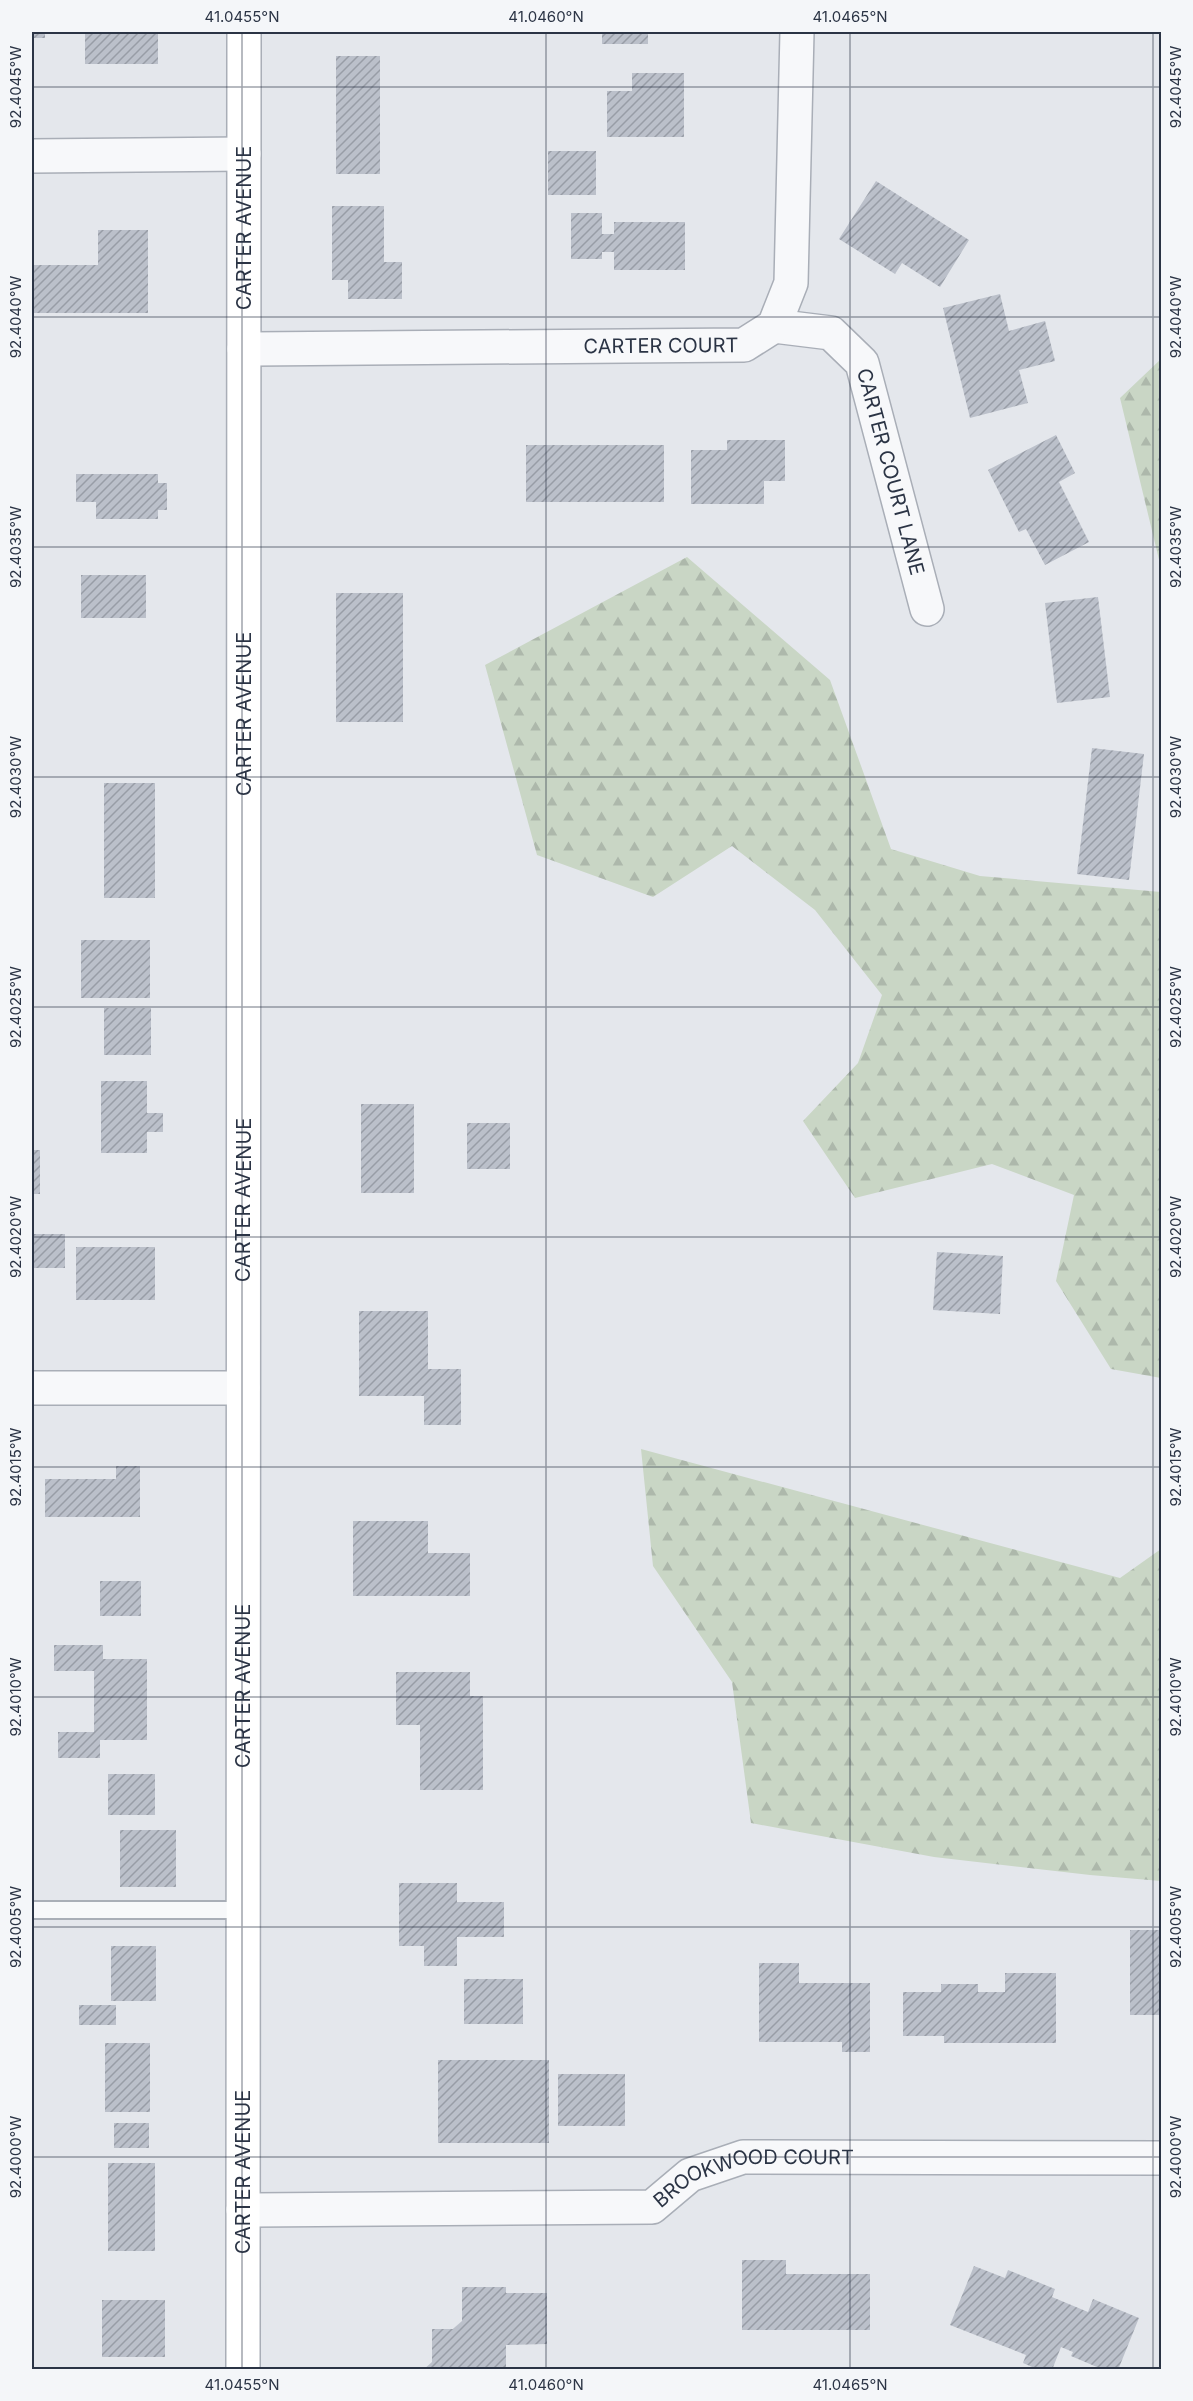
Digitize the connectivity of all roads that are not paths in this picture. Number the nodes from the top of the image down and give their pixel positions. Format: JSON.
{"nodes":[{"id":1,"x":244,"y":32,"type":"edge"},
{"id":2,"x":797,"y":32,"type":"edge"},
{"id":3,"x":244,"y":154,"type":"junction"},
{"id":4,"x":32,"y":156,"type":"edge"},
{"id":5,"x":774,"y":326,"type":"junction"},
{"id":6,"x":244,"y":349,"type":"junction"},
{"id":7,"x":927,"y":609,"type":"dead end"},
{"id":8,"x":32,"y":1388,"type":"edge"},
{"id":9,"x":243,"y":1388,"type":"junction"},
{"id":10,"x":32,"y":1910,"type":"edge"},
{"id":11,"x":243,"y":1910,"type":"junction"},
{"id":12,"x":1161,"y":2158,"type":"edge"},
{"id":13,"x":243,"y":2210,"type":"junction"},
{"id":14,"x":243,"y":2370,"type":"edge"}],
"edges":[{"from":1,"to":3,"type":"street","name":"CARTER AVENUE"},
{"from":2,"to":5,"type":"street"},
{"from":3,"to":4,"type":"street"},
{"from":3,"to":6,"type":"street","name":"CARTER AVENUE"},
{"from":5,"to":6,"type":"street","name":"CARTER COURT"},
{"from":5,"to":7,"type":"street","name":"CARTER COURT LANE"},
{"from":6,"to":9,"type":"street","name":"CARTER AVENUE"},
{"from":8,"to":9,"type":"street"},
{"from":9,"to":11,"type":"street","name":"CARTER AVENUE"},
{"from":10,"to":11,"type":"lane"},
{"from":11,"to":13,"type":"street","name":"CARTER AVENUE"},
{"from":12,"to":13,"type":"street","name":"BROOKWOOD COURT"},
{"from":13,"to":14,"type":"street","name":"CARTER AVENUE"}]}
